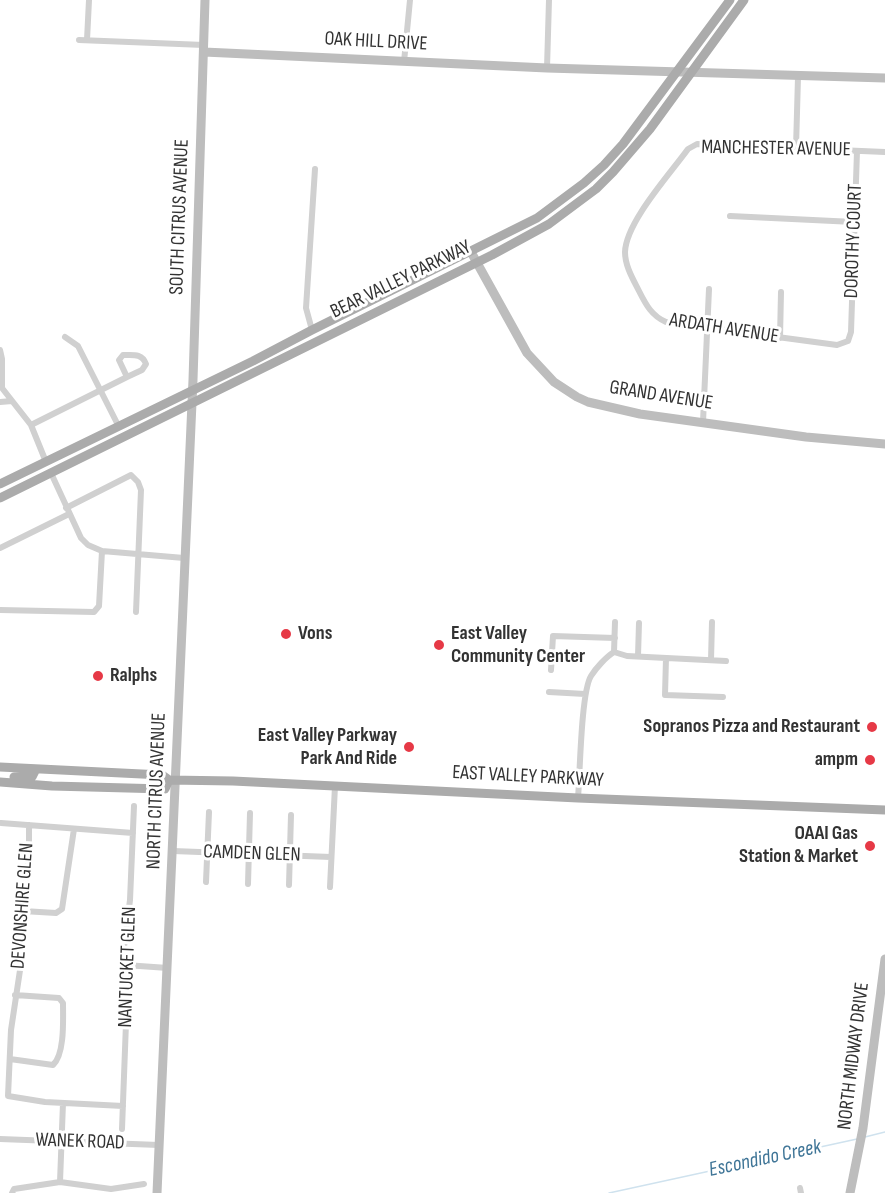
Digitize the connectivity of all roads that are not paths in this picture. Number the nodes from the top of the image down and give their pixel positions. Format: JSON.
{"nodes":[{"id":1,"x":89,"y":0,"type":"edge"},
{"id":2,"x":205,"y":0,"type":"edge"},
{"id":3,"x":410,"y":0,"type":"edge"},
{"id":4,"x":549,"y":0,"type":"edge"},
{"id":5,"x":730,"y":0,"type":"edge"},
{"id":6,"x":744,"y":0,"type":"edge"},
{"id":7,"x":79,"y":40,"type":"dead end"},
{"id":8,"x":87,"y":40,"type":"junction"},
{"id":9,"x":204,"y":49,"type":"junction"},
{"id":10,"x":404,"y":62,"type":"junction"},
{"id":11,"x":547,"y":68,"type":"junction"},
{"id":12,"x":678,"y":72,"type":"junction"},
{"id":13,"x":692,"y":72,"type":"junction"},
{"id":14,"x":798,"y":76,"type":"junction"},
{"id":15,"x":885,"y":78,"type":"edge"},
{"id":16,"x":796,"y":148,"type":"junction"},
{"id":17,"x":858,"y":151,"type":"junction"},
{"id":18,"x":885,"y":152,"type":"edge"},
{"id":19,"x":315,"y":169,"type":"dead end"},
{"id":20,"x":730,"y":216,"type":"dead end"},
{"id":21,"x":854,"y":222,"type":"junction"},
{"id":22,"x":633,"y":224,"type":"joint"},
{"id":23,"x":471,"y":252,"type":"junction"},
{"id":24,"x":478,"y":263,"type":"junction"},
{"id":25,"x":710,"y":289,"type":"dead end"},
{"id":26,"x":781,"y":292,"type":"dead end"},
{"id":27,"x":708,"y":328,"type":"junction"},
{"id":28,"x":312,"y":330,"type":"junction"},
{"id":29,"x":851,"y":332,"type":"joint"},
{"id":30,"x":65,"y":337,"type":"dead end"},
{"id":31,"x":780,"y":338,"type":"junction"},
{"id":32,"x":0,"y":350,"type":"edge"},
{"id":33,"x":127,"y":377,"type":"junction"},
{"id":34,"x":101,"y":390,"type":"junction"},
{"id":35,"x":192,"y":390,"type":"junction"},
{"id":36,"x":12,"y":401,"type":"junction"},
{"id":37,"x":0,"y":402,"type":"edge"},
{"id":38,"x":192,"y":403,"type":"junction"},
{"id":39,"x":703,"y":422,"type":"junction"},
{"id":40,"x":31,"y":425,"type":"junction"},
{"id":41,"x":118,"y":426,"type":"junction"},
{"id":42,"x":885,"y":444,"type":"edge"},
{"id":43,"x":46,"y":462,"type":"junction"},
{"id":44,"x":51,"y":473,"type":"junction"},
{"id":45,"x":0,"y":484,"type":"edge"},
{"id":46,"x":0,"y":498,"type":"edge"},
{"id":47,"x":68,"y":511,"type":"junction"},
{"id":48,"x":0,"y":548,"type":"edge"},
{"id":49,"x":102,"y":551,"type":"junction"},
{"id":50,"x":138,"y":553,"type":"junction"},
{"id":51,"x":184,"y":558,"type":"junction"},
{"id":52,"x":0,"y":610,"type":"edge"},
{"id":53,"x":136,"y":612,"type":"dead end"},
{"id":54,"x":615,"y":622,"type":"dead end"},
{"id":55,"x":712,"y":622,"type":"dead end"},
{"id":56,"x":639,"y":623,"type":"dead end"},
{"id":57,"x":615,"y":638,"type":"junction"},
{"id":58,"x":614,"y":652,"type":"junction"},
{"id":59,"x":638,"y":656,"type":"junction"},
{"id":60,"x":666,"y":658,"type":"junction"},
{"id":61,"x":711,"y":660,"type":"junction"},
{"id":62,"x":726,"y":661,"type":"dead end"},
{"id":63,"x":551,"y":670,"type":"dead end"},
{"id":64,"x":549,"y":692,"type":"dead end"},
{"id":65,"x":585,"y":694,"type":"junction"},
{"id":66,"x":723,"y":697,"type":"dead end"},
{"id":67,"x":0,"y":767,"type":"edge"},
{"id":68,"x":36,"y":769,"type":"junction"},
{"id":69,"x":172,"y":780,"type":"junction"},
{"id":70,"x":0,"y":781,"type":"edge"},
{"id":71,"x":334,"y":786,"type":"junction"},
{"id":72,"x":578,"y":798,"type":"junction"},
{"id":73,"x":134,"y":806,"type":"dead end"},
{"id":74,"x":885,"y":810,"type":"edge"},
{"id":75,"x":209,"y":812,"type":"dead end"},
{"id":76,"x":250,"y":813,"type":"dead end"},
{"id":77,"x":291,"y":815,"type":"dead end"},
{"id":78,"x":1,"y":823,"type":"edge"},
{"id":79,"x":28,"y":825,"type":"junction"},
{"id":80,"x":74,"y":829,"type":"junction"},
{"id":81,"x":133,"y":833,"type":"junction"},
{"id":82,"x":173,"y":851,"type":"junction"},
{"id":83,"x":207,"y":852,"type":"junction"},
{"id":84,"x":249,"y":854,"type":"junction"},
{"id":85,"x":290,"y":856,"type":"junction"},
{"id":86,"x":331,"y":857,"type":"junction"},
{"id":87,"x":206,"y":882,"type":"dead end"},
{"id":88,"x":248,"y":884,"type":"dead end"},
{"id":89,"x":289,"y":885,"type":"dead end"},
{"id":90,"x":330,"y":886,"type":"dead end"},
{"id":91,"x":23,"y":911,"type":"junction"},
{"id":92,"x":885,"y":959,"type":"edge"},
{"id":93,"x":125,"y":965,"type":"junction"},
{"id":94,"x":168,"y":968,"type":"junction"},
{"id":95,"x":15,"y":995,"type":"junction"},
{"id":96,"x":10,"y":1059,"type":"junction"},
{"id":97,"x":63,"y":1103,"type":"junction"},
{"id":98,"x":123,"y":1106,"type":"junction"},
{"id":99,"x":122,"y":1129,"type":"dead end"},
{"id":100,"x":0,"y":1139,"type":"edge"},
{"id":101,"x":62,"y":1142,"type":"junction"},
{"id":102,"x":159,"y":1145,"type":"junction"},
{"id":103,"x":60,"y":1182,"type":"junction"},
{"id":104,"x":144,"y":1184,"type":"dead end"},
{"id":105,"x":112,"y":1191,"type":"edge"},
{"id":106,"x":12,"y":1193,"type":"edge"},
{"id":107,"x":157,"y":1193,"type":"edge"},
{"id":108,"x":850,"y":1193,"type":"edge"}],
"edges":[{"from":1,"to":8,"type":"street"},
{"from":2,"to":9,"type":"street","name":"SOUTH CITRUS AVENUE"},
{"from":3,"to":10,"type":"street"},
{"from":4,"to":11,"type":"street"},
{"from":5,"to":12,"type":"main road","name":"BEAR VALLEY PARKWAY"},
{"from":6,"to":13,"type":"main road","name":"BEAR VALLEY PARKWAY"},
{"from":7,"to":8,"type":"street"},
{"from":8,"to":9,"type":"street"},
{"from":9,"to":10,"type":"street","name":"OAK HILL DRIVE"},
{"from":9,"to":35,"type":"street","name":"SOUTH CITRUS AVENUE"},
{"from":10,"to":11,"type":"street","name":"OAK HILL DRIVE"},
{"from":11,"to":12,"type":"street","name":"OAK HILL DRIVE"},
{"from":12,"to":13,"type":"street","name":"OAK HILL DRIVE"},
{"from":12,"to":23,"type":"main road","name":"BEAR VALLEY PARKWAY"},
{"from":13,"to":14,"type":"street","name":"OAK HILL DRIVE"},
{"from":13,"to":24,"type":"main road","name":"BEAR VALLEY PARKWAY"},
{"from":14,"to":15,"type":"street","name":"OAK HILL DRIVE"},
{"from":14,"to":16,"type":"street"},
{"from":16,"to":17,"type":"street","name":"MANCHESTER AVENUE"},
{"from":16,"to":22,"type":"street","name":"MANCHESTER AVENUE"},
{"from":17,"to":18,"type":"street","name":"MANCHESTER AVENUE"},
{"from":17,"to":21,"type":"street","name":"DOROTHY COURT"},
{"from":19,"to":28,"type":"street"},
{"from":20,"to":21,"type":"street"},
{"from":21,"to":29,"type":"street","name":"DOROTHY COURT"},
{"from":22,"to":27,"type":"street","name":"ARDATH AVENUE"},
{"from":23,"to":24,"type":"street","name":"GRAND AVENUE"},
{"from":23,"to":28,"type":"main road","name":"BEAR VALLEY PARKWAY"},
{"from":24,"to":38,"type":"main road","name":"BEAR VALLEY PARKWAY"},
{"from":24,"to":39,"type":"street","name":"GRAND AVENUE"},
{"from":25,"to":27,"type":"street"},
{"from":26,"to":31,"type":"street"},
{"from":27,"to":31,"type":"street","name":"ARDATH AVENUE"},
{"from":27,"to":39,"type":"street"},
{"from":28,"to":35,"type":"main road","name":"BEAR VALLEY PARKWAY"},
{"from":29,"to":31,"type":"street","name":"ARDATH AVENUE"},
{"from":30,"to":34,"type":"street"},
{"from":32,"to":36,"type":"street"},
{"from":33,"to":33,"type":"street"},
{"from":33,"to":34,"type":"street"},
{"from":34,"to":40,"type":"street"},
{"from":34,"to":41,"type":"street"},
{"from":35,"to":38,"type":"street","name":"NORTH CITRUS AVENUE"},
{"from":35,"to":41,"type":"main road","name":"BEAR VALLEY PARKWAY"},
{"from":36,"to":37,"type":"street"},
{"from":36,"to":40,"type":"street"},
{"from":38,"to":44,"type":"main road","name":"BEAR VALLEY PARKWAY"},
{"from":38,"to":51,"type":"street","name":"NORTH CITRUS AVENUE"},
{"from":39,"to":42,"type":"street","name":"GRAND AVENUE"},
{"from":40,"to":43,"type":"street"},
{"from":41,"to":43,"type":"main road","name":"BEAR VALLEY PARKWAY"},
{"from":43,"to":45,"type":"main road","name":"BEAR VALLEY PARKWAY"},
{"from":44,"to":46,"type":"main road","name":"BEAR VALLEY PARKWAY"},
{"from":44,"to":47,"type":"street"},
{"from":47,"to":48,"type":"street"},
{"from":47,"to":49,"type":"street"},
{"from":47,"to":50,"type":"street"},
{"from":49,"to":50,"type":"street"},
{"from":49,"to":52,"type":"street"},
{"from":50,"to":51,"type":"street"},
{"from":50,"to":53,"type":"street"},
{"from":51,"to":69,"type":"street","name":"NORTH CITRUS AVENUE"},
{"from":54,"to":57,"type":"street"},
{"from":55,"to":61,"type":"street"},
{"from":56,"to":59,"type":"street"},
{"from":57,"to":58,"type":"street"},
{"from":57,"to":63,"type":"street"},
{"from":58,"to":59,"type":"street"},
{"from":58,"to":65,"type":"street"},
{"from":59,"to":60,"type":"street"},
{"from":60,"to":61,"type":"street"},
{"from":60,"to":66,"type":"street"},
{"from":61,"to":62,"type":"street"},
{"from":64,"to":65,"type":"street"},
{"from":65,"to":72,"type":"street"},
{"from":67,"to":68,"type":"main road","name":"EAST VALLEY PARKWAY"},
{"from":68,"to":69,"type":"main road","name":"EAST VALLEY PARKWAY"},
{"from":68,"to":70,"type":"main road"},
{"from":69,"to":70,"type":"main road","name":"EAST VALLEY PARKWAY"},
{"from":69,"to":71,"type":"main road","name":"EAST VALLEY PARKWAY"},
{"from":69,"to":82,"type":"street","name":"NORTH CITRUS AVENUE"},
{"from":71,"to":72,"type":"main road","name":"EAST VALLEY PARKWAY"},
{"from":71,"to":86,"type":"street"},
{"from":72,"to":74,"type":"main road","name":"EAST VALLEY PARKWAY"},
{"from":73,"to":81,"type":"street","name":"NANTUCKET GLEN"},
{"from":75,"to":83,"type":"street"},
{"from":76,"to":84,"type":"street"},
{"from":77,"to":85,"type":"street"},
{"from":78,"to":79,"type":"street"},
{"from":79,"to":80,"type":"street"},
{"from":79,"to":91,"type":"street","name":"DEVONSHIRE GLEN"},
{"from":80,"to":81,"type":"street"},
{"from":80,"to":91,"type":"street"},
{"from":81,"to":93,"type":"street","name":"NANTUCKET GLEN"},
{"from":82,"to":83,"type":"street","name":"CAMDEN GLEN"},
{"from":82,"to":94,"type":"street","name":"NORTH CITRUS AVENUE"},
{"from":83,"to":84,"type":"street","name":"CAMDEN GLEN"},
{"from":83,"to":87,"type":"street"},
{"from":84,"to":85,"type":"street","name":"CAMDEN GLEN"},
{"from":84,"to":88,"type":"street"},
{"from":85,"to":86,"type":"street","name":"CAMDEN GLEN"},
{"from":85,"to":89,"type":"street"},
{"from":86,"to":90,"type":"street"},
{"from":91,"to":95,"type":"street","name":"DEVONSHIRE GLEN"},
{"from":92,"to":108,"type":"street","name":"NORTH MIDWAY DRIVE"},
{"from":93,"to":94,"type":"street"},
{"from":93,"to":98,"type":"street","name":"NANTUCKET GLEN"},
{"from":94,"to":102,"type":"street","name":"NORTH CITRUS AVENUE"},
{"from":95,"to":96,"type":"street","name":"DEVONSHIRE GLEN"},
{"from":95,"to":96,"type":"street"},
{"from":96,"to":97,"type":"street","name":"DEVONSHIRE GLEN"},
{"from":97,"to":98,"type":"street"},
{"from":97,"to":101,"type":"street"},
{"from":98,"to":99,"type":"street","name":"NANTUCKET GLEN"},
{"from":100,"to":101,"type":"street","name":"WANEK ROAD"},
{"from":101,"to":102,"type":"street","name":"WANEK ROAD"},
{"from":101,"to":103,"type":"street"},
{"from":102,"to":107,"type":"street","name":"NORTH CITRUS AVENUE"},
{"from":103,"to":105,"type":"street"},
{"from":103,"to":106,"type":"street"},
{"from":104,"to":105,"type":"street"}]}
